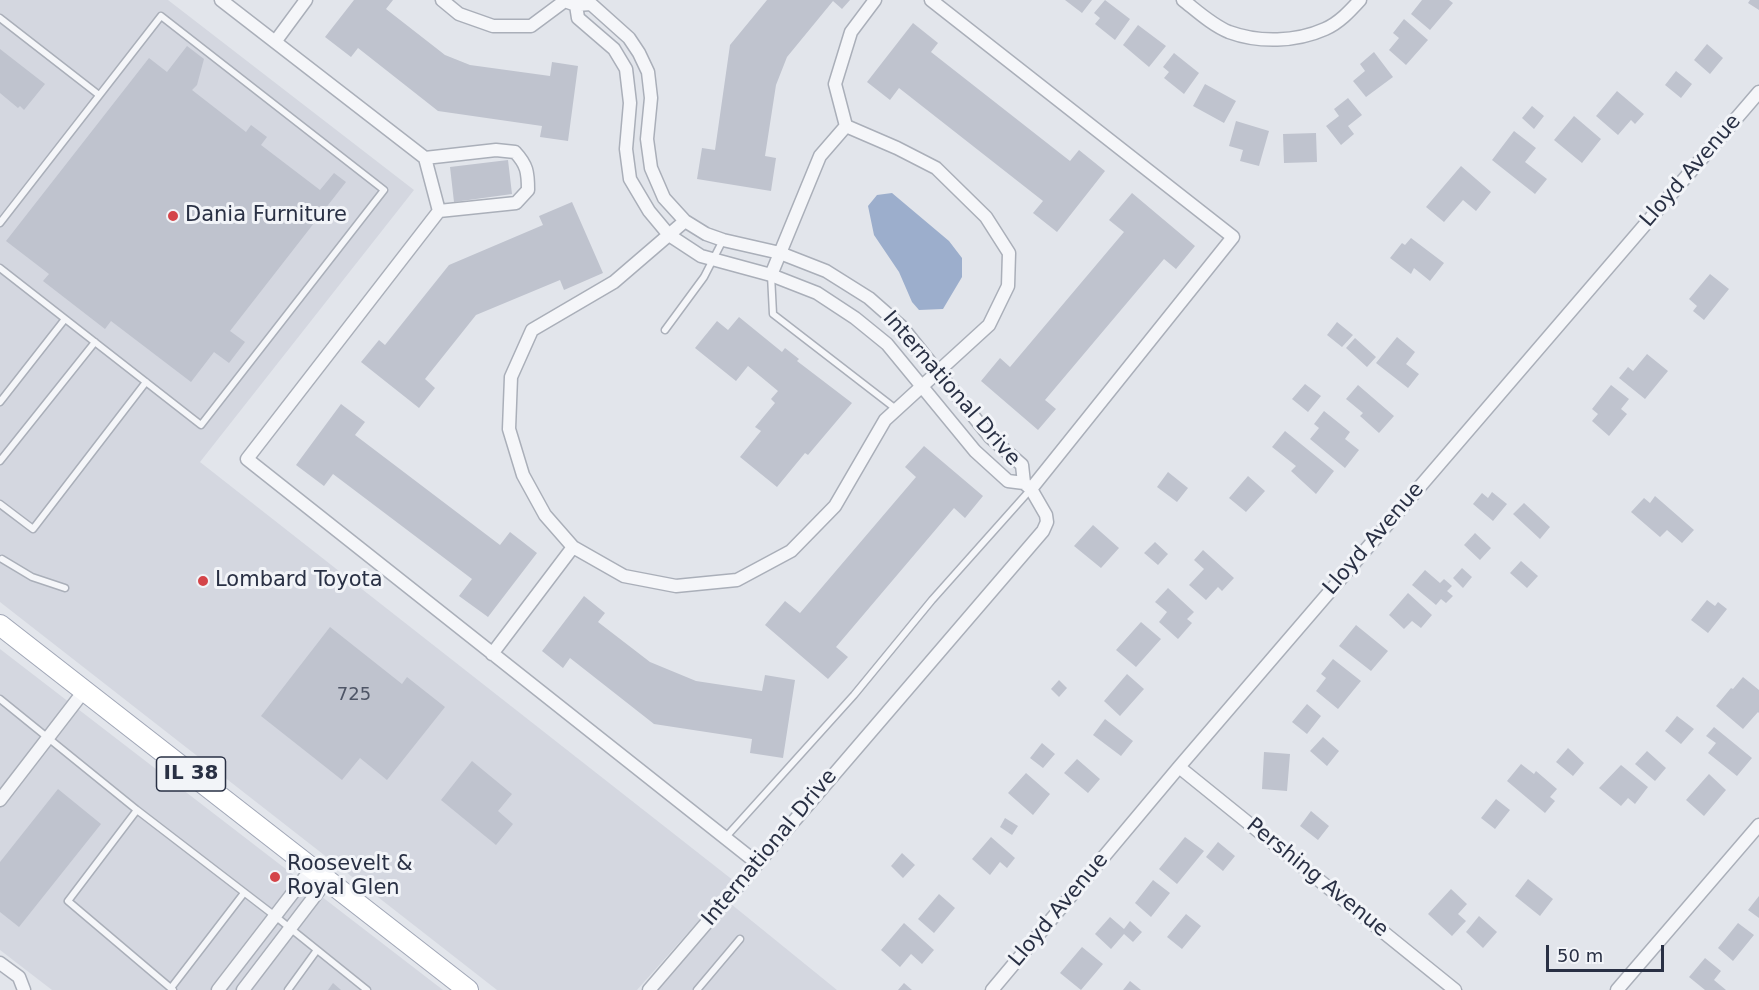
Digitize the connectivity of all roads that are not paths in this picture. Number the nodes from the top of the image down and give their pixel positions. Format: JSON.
{"nodes":[{"id":1,"x":221,"y":0,"type":"edge"},
{"id":2,"x":306,"y":0,"type":"edge"},
{"id":3,"x":441,"y":0,"type":"edge"},
{"id":4,"x":875,"y":0,"type":"edge"},
{"id":5,"x":931,"y":0,"type":"edge"},
{"id":6,"x":1183,"y":0,"type":"edge"},
{"id":7,"x":1360,"y":0,"type":"edge"},
{"id":8,"x":569,"y":2,"type":"edge"},
{"id":9,"x":0,"y":18,"type":"edge"},
{"id":10,"x":275,"y":42,"type":"junction"},
{"id":11,"x":1759,"y":92,"type":"edge"},
{"id":12,"x":99,"y":95,"type":"junction"},
{"id":13,"x":846,"y":126,"type":"junction"},
{"id":14,"x":425,"y":158,"type":"junction"},
{"id":15,"x":439,"y":211,"type":"junction"},
{"id":16,"x":685,"y":221,"type":"junction"},
{"id":17,"x":0,"y":223,"type":"edge"},
{"id":18,"x":669,"y":235,"type":"junction"},
{"id":19,"x":723,"y":240,"type":"junction"},
{"id":20,"x":780,"y":253,"type":"junction"},
{"id":21,"x":713,"y":259,"type":"junction"},
{"id":22,"x":0,"y":268,"type":"edge"},
{"id":23,"x":771,"y":275,"type":"junction"},
{"id":24,"x":64,"y":319,"type":"junction"},
{"id":25,"x":664,"y":330,"type":"dead end"},
{"id":26,"x":95,"y":342,"type":"junction"},
{"id":27,"x":937,"y":373,"type":"junction"},
{"id":28,"x":146,"y":382,"type":"junction"},
{"id":29,"x":922,"y":387,"type":"junction"},
{"id":30,"x":0,"y":402,"type":"edge"},
{"id":31,"x":896,"y":409,"type":"junction"},
{"id":32,"x":0,"y":461,"type":"edge"},
{"id":33,"x":1028,"y":486,"type":"junction"},
{"id":34,"x":0,"y":504,"type":"edge"},
{"id":35,"x":573,"y":547,"type":"junction"},
{"id":36,"x":1,"y":559,"type":"edge"},
{"id":37,"x":65,"y":588,"type":"dead end"},
{"id":38,"x":0,"y":625,"type":"edge"},
{"id":39,"x":492,"y":654,"type":"junction"},
{"id":40,"x":84,"y":691,"type":"junction"},
{"id":41,"x":0,"y":699,"type":"edge"},
{"id":42,"x":48,"y":737,"type":"junction"},
{"id":43,"x":1179,"y":767,"type":"junction"},
{"id":44,"x":0,"y":800,"type":"edge"},
{"id":45,"x":137,"y":810,"type":"junction"},
{"id":46,"x":1759,"y":825,"type":"edge"},
{"id":47,"x":724,"y":838,"type":"junction"},
{"id":48,"x":757,"y":863,"type":"junction"},
{"id":49,"x":312,"y":868,"type":"junction"},
{"id":50,"x":327,"y":880,"type":"junction"},
{"id":51,"x":244,"y":893,"type":"junction"},
{"id":52,"x":275,"y":916,"type":"junction"},
{"id":53,"x":290,"y":929,"type":"junction"},
{"id":54,"x":740,"y":939,"type":"dead end"},
{"id":55,"x":317,"y":950,"type":"junction"},
{"id":56,"x":0,"y":963,"type":"edge"},
{"id":57,"x":172,"y":989,"type":"edge"},
{"id":58,"x":24,"y":990,"type":"edge"},
{"id":59,"x":218,"y":990,"type":"edge"},
{"id":60,"x":243,"y":990,"type":"edge"},
{"id":61,"x":288,"y":990,"type":"edge"},
{"id":62,"x":367,"y":990,"type":"edge"},
{"id":63,"x":468,"y":990,"type":"edge"},
{"id":64,"x":649,"y":990,"type":"edge"},
{"id":65,"x":697,"y":990,"type":"edge"},
{"id":66,"x":992,"y":990,"type":"edge"},
{"id":67,"x":1455,"y":990,"type":"edge"},
{"id":68,"x":1617,"y":990,"type":"edge"}],
"edges":[{"from":1,"to":10,"type":"street"},
{"from":2,"to":10,"type":"street"},
{"from":3,"to":8,"type":"street"},
{"from":4,"to":13,"type":"street"},
{"from":5,"to":33,"type":"street"},
{"from":6,"to":7,"type":"street"},
{"from":8,"to":16,"type":"street","name":"International Drive"},
{"from":8,"to":18,"type":"street","name":"International Drive"},
{"from":9,"to":12,"type":"lane"},
{"from":10,"to":14,"type":"street"},
{"from":11,"to":43,"type":"street","name":"Lloyd Avenue"},
{"from":12,"to":17,"type":"lane"},
{"from":12,"to":28,"type":"lane"},
{"from":13,"to":20,"type":"street"},
{"from":13,"to":27,"type":"street"},
{"from":14,"to":15,"type":"street"},
{"from":14,"to":15,"type":"street"},
{"from":15,"to":39,"type":"street"},
{"from":16,"to":18,"type":"street"},
{"from":16,"to":19,"type":"street","name":"International Drive"},
{"from":18,"to":21,"type":"street","name":"International Drive"},
{"from":18,"to":35,"type":"street"},
{"from":19,"to":20,"type":"street","name":"International Drive"},
{"from":19,"to":21,"type":"lane"},
{"from":20,"to":23,"type":"street"},
{"from":20,"to":27,"type":"street","name":"International Drive"},
{"from":21,"to":23,"type":"street","name":"International Drive"},
{"from":21,"to":25,"type":"lane"},
{"from":22,"to":24,"type":"lane"},
{"from":23,"to":29,"type":"street","name":"International Drive"},
{"from":23,"to":31,"type":"lane"},
{"from":24,"to":26,"type":"lane"},
{"from":24,"to":30,"type":"lane"},
{"from":26,"to":28,"type":"lane"},
{"from":26,"to":32,"type":"lane"},
{"from":27,"to":29,"type":"street"},
{"from":27,"to":33,"type":"street","name":"International Drive"},
{"from":28,"to":34,"type":"lane"},
{"from":29,"to":31,"type":"street"},
{"from":29,"to":33,"type":"street","name":"International Drive"},
{"from":31,"to":35,"type":"street"},
{"from":33,"to":47,"type":"lane"},
{"from":33,"to":48,"type":"street","name":"International Drive"},
{"from":35,"to":39,"type":"street"},
{"from":36,"to":37,"type":"lane"},
{"from":38,"to":40,"type":"main road","number":"IL 38"},
{"from":39,"to":47,"type":"street"},
{"from":40,"to":42,"type":"street"},
{"from":40,"to":49,"type":"main road","number":"IL 38"},
{"from":41,"to":42,"type":"lane"},
{"from":42,"to":44,"type":"street"},
{"from":42,"to":45,"type":"lane"},
{"from":43,"to":66,"type":"street","name":"Lloyd Avenue"},
{"from":43,"to":67,"type":"street","name":"Pershing Avenue"},
{"from":45,"to":51,"type":"lane"},
{"from":45,"to":57,"type":"lane"},
{"from":46,"to":68,"type":"street"},
{"from":47,"to":48,"type":"street"},
{"from":48,"to":64,"type":"street","name":"International Drive"},
{"from":49,"to":50,"type":"main road","number":"IL 38"},
{"from":49,"to":52,"type":"street"},
{"from":50,"to":53,"type":"street"},
{"from":50,"to":63,"type":"main road","number":"IL 38"},
{"from":51,"to":52,"type":"lane"},
{"from":51,"to":57,"type":"lane"},
{"from":52,"to":53,"type":"lane"},
{"from":52,"to":59,"type":"street"},
{"from":53,"to":55,"type":"lane"},
{"from":53,"to":60,"type":"street"},
{"from":54,"to":65,"type":"lane"},
{"from":55,"to":61,"type":"lane"},
{"from":55,"to":62,"type":"lane"},
{"from":56,"to":58,"type":"street"}]}
